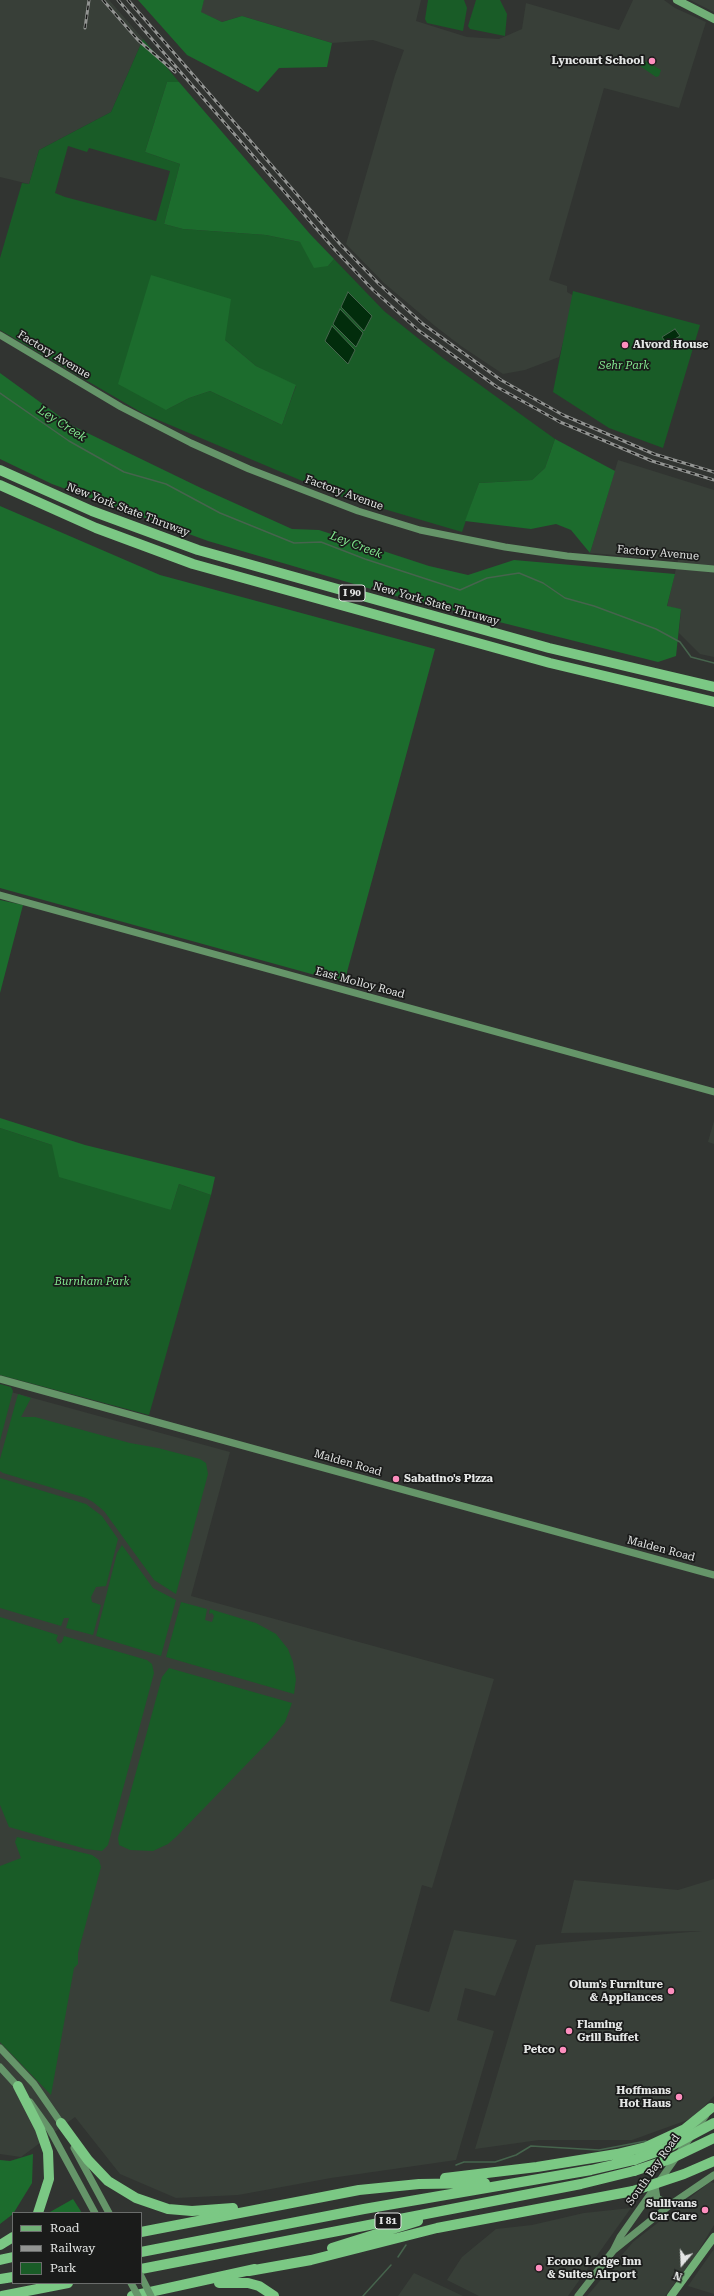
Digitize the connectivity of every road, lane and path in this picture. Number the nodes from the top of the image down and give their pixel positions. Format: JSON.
{"nodes":[{"id":1,"x":677,"y":0,"type":"edge"},
{"id":2,"x":714,"y":19,"type":"edge"},
{"id":3,"x":0,"y":335,"type":"edge"},
{"id":4,"x":0,"y":470,"type":"edge"},
{"id":5,"x":0,"y":485,"type":"edge"},
{"id":6,"x":714,"y":569,"type":"edge"},
{"id":7,"x":714,"y":687,"type":"edge"},
{"id":8,"x":714,"y":702,"type":"edge"},
{"id":9,"x":0,"y":895,"type":"edge"},
{"id":10,"x":714,"y":1092,"type":"edge"},
{"id":11,"x":0,"y":1379,"type":"edge"},
{"id":12,"x":714,"y":1575,"type":"edge"},
{"id":13,"x":0,"y":2048,"type":"edge"},
{"id":14,"x":0,"y":2067,"type":"edge"},
{"id":15,"x":18,"y":2086,"type":"junction"},
{"id":16,"x":713,"y":2106,"type":"edge"},
{"id":17,"x":61,"y":2123,"type":"junction"},
{"id":18,"x":714,"y":2123,"type":"edge"},
{"id":19,"x":714,"y":2138,"type":"edge"},
{"id":20,"x":714,"y":2161,"type":"edge"},
{"id":21,"x":714,"y":2175,"type":"edge"},
{"id":22,"x":519,"y":2183,"type":"junction"},
{"id":23,"x":397,"y":2185,"type":"junction"},
{"id":24,"x":655,"y":2186,"type":"junction"},
{"id":25,"x":480,"y":2203,"type":"junction"},
{"id":26,"x":283,"y":2204,"type":"junction"},
{"id":27,"x":670,"y":2204,"type":"junction"},
{"id":28,"x":38,"y":2212,"type":"edge"},
{"id":29,"x":94,"y":2212,"type":"edge"},
{"id":30,"x":108,"y":2212,"type":"edge"},
{"id":31,"x":142,"y":2232,"type":"edge"},
{"id":32,"x":714,"y":2232,"type":"edge"},
{"id":33,"x":714,"y":2237,"type":"edge"},
{"id":34,"x":12,"y":2238,"type":"edge"},
{"id":35,"x":0,"y":2246,"type":"edge"},
{"id":36,"x":613,"y":2251,"type":"junction"},
{"id":37,"x":142,"y":2252,"type":"edge"},
{"id":38,"x":700,"y":2256,"type":"junction"},
{"id":39,"x":12,"y":2257,"type":"edge"},
{"id":40,"x":0,"y":2260,"type":"edge"},
{"id":41,"x":142,"y":2269,"type":"edge"},
{"id":42,"x":249,"y":2271,"type":"junction"},
{"id":43,"x":12,"y":2277,"type":"edge"},
{"id":44,"x":142,"y":2278,"type":"edge"},
{"id":45,"x":0,"y":2279,"type":"edge"},
{"id":46,"x":63,"y":2284,"type":"edge"},
{"id":47,"x":132,"y":2284,"type":"edge"},
{"id":48,"x":166,"y":2289,"type":"junction"},
{"id":49,"x":2,"y":2296,"type":"edge"},
{"id":50,"x":132,"y":2296,"type":"edge"},
{"id":51,"x":138,"y":2296,"type":"edge"},
{"id":52,"x":151,"y":2296,"type":"edge"},
{"id":53,"x":274,"y":2296,"type":"edge"},
{"id":54,"x":578,"y":2296,"type":"edge"},
{"id":55,"x":671,"y":2296,"type":"edge"}],
"edges":[{"from":1,"to":2,"type":"main road"},
{"from":3,"to":6,"type":"street","name":"Factory Avenue"},
{"from":4,"to":7,"type":"highway","name":"New York State Thruway","number":"I 90"},
{"from":5,"to":8,"type":"highway","number":"I 90"},
{"from":9,"to":10,"type":"street","name":"East Molloy Road"},
{"from":11,"to":12,"type":"street","name":"Malden Road"},
{"from":13,"to":17,"type":"street"},
{"from":14,"to":15,"type":"street"},
{"from":15,"to":28,"type":"highway"},
{"from":15,"to":29,"type":"street"},
{"from":16,"to":23,"type":"highway"},
{"from":16,"to":24,"type":"street","name":"South Bay Road"},
{"from":17,"to":26,"type":"highway"},
{"from":17,"to":30,"type":"street"},
{"from":18,"to":22,"type":"highway","number":"I 81","bridge":true},
{"from":19,"to":25,"type":"highway","number":"I 81","bridge":true},
{"from":20,"to":42,"type":"highway","bridge":true},
{"from":21,"to":27,"type":"street","name":"South Bay Road"},
{"from":22,"to":23,"type":"highway"},
{"from":22,"to":37,"type":"highway","number":"I 81"},
{"from":23,"to":26,"type":"highway"},
{"from":24,"to":27,"type":"street"},
{"from":24,"to":36,"type":"street","name":"South Bay Road"},
{"from":25,"to":41,"type":"highway","number":"I 81"},
{"from":25,"to":42,"type":"highway"},
{"from":26,"to":31,"type":"highway"},
{"from":27,"to":36,"type":"street","name":"South Bay Road"},
{"from":32,"to":38,"type":"main road"},
{"from":33,"to":38,"type":"main road"},
{"from":34,"to":35,"type":"highway"},
{"from":36,"to":54,"type":"street","name":"South Bay Road"},
{"from":38,"to":55,"type":"main road"},
{"from":39,"to":40,"type":"highway"},
{"from":42,"to":48,"type":"highway"},
{"from":43,"to":45,"type":"highway"},
{"from":44,"to":52,"type":"street","bridge":true},
{"from":46,"to":49,"type":"highway"},
{"from":47,"to":51,"type":"street","bridge":true},
{"from":48,"to":50,"type":"highway"},
{"from":48,"to":53,"type":"highway"}]}
